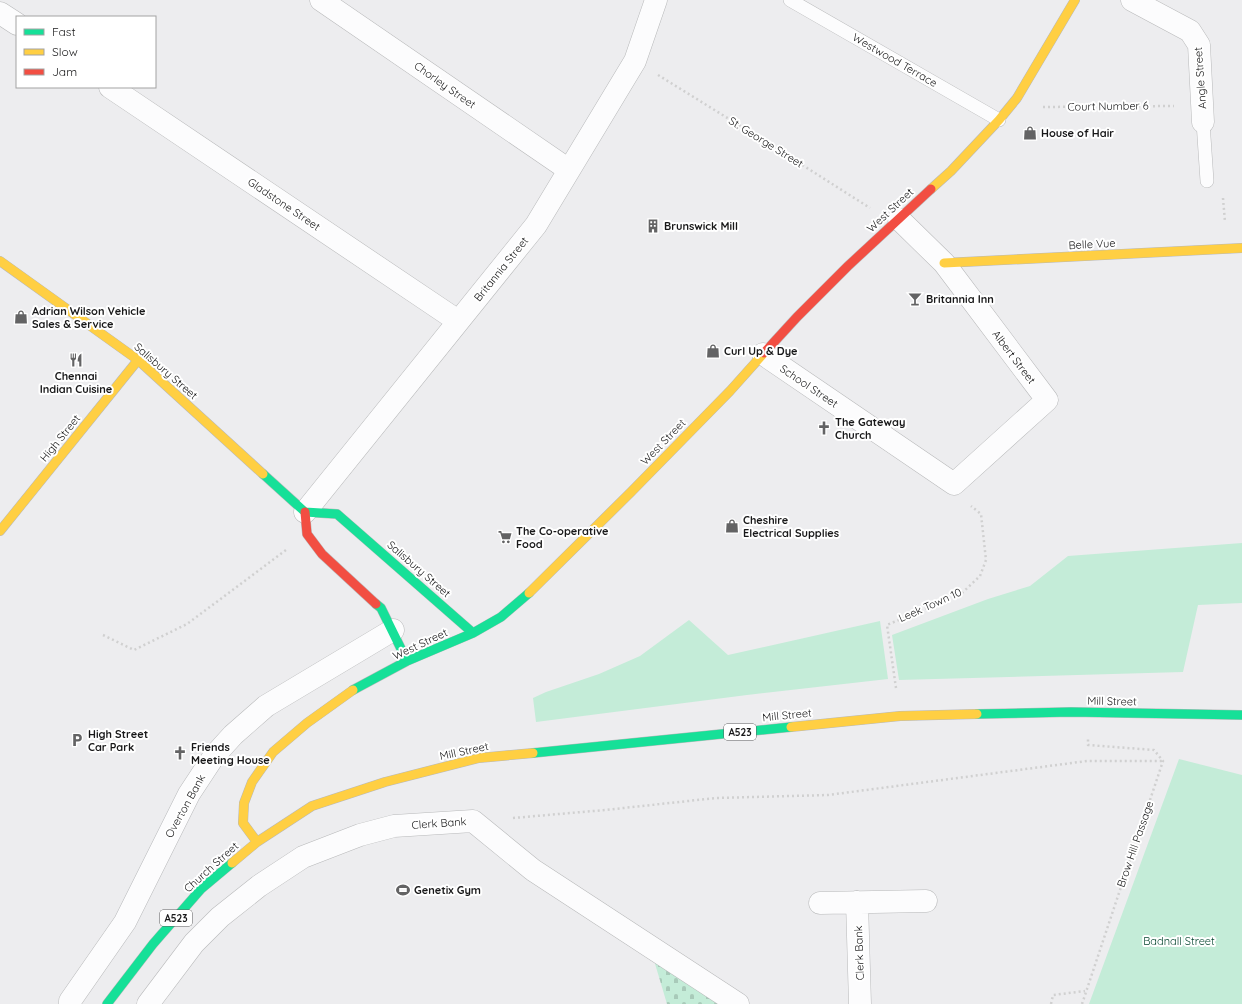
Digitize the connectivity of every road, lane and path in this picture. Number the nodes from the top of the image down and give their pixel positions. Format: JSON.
{"nodes":[{"id":1,"x":321,"y":0,"type":"edge"},
{"id":2,"x":656,"y":0,"type":"edge"},
{"id":3,"x":790,"y":0,"type":"edge"},
{"id":4,"x":1075,"y":0,"type":"edge"},
{"id":5,"x":1132,"y":0,"type":"edge"},
{"id":6,"x":0,"y":13,"type":"edge"},
{"id":7,"x":16,"y":23,"type":"edge"},
{"id":8,"x":634,"y":64,"type":"junction"},
{"id":9,"x":111,"y":88,"type":"edge"},
{"id":10,"x":1017,"y":98,"type":"junction"},
{"id":11,"x":1202,"y":114,"type":"junction"},
{"id":12,"x":999,"y":120,"type":"junction"},
{"id":13,"x":569,"y":170,"type":"junction"},
{"id":14,"x":1207,"y":181,"type":"joint"},
{"id":15,"x":899,"y":219,"type":"junction"},
{"id":16,"x":1242,"y":248,"type":"edge"},
{"id":17,"x":1227,"y":249,"type":"junction"},
{"id":18,"x":0,"y":261,"type":"edge"},
{"id":19,"x":944,"y":263,"type":"junction"},
{"id":20,"x":458,"y":321,"type":"junction"},
{"id":21,"x":763,"y":354,"type":"junction"},
{"id":22,"x":138,"y":360,"type":"junction"},
{"id":23,"x":954,"y":484,"type":"junction"},
{"id":24,"x":305,"y":512,"type":"junction"},
{"id":25,"x":0,"y":531,"type":"edge"},
{"id":26,"x":307,"y":534,"type":"junction"},
{"id":27,"x":393,"y":630,"type":"junction"},
{"id":28,"x":473,"y":633,"type":"junction"},
{"id":29,"x":103,"y":635,"type":"dead end"},
{"id":30,"x":407,"y":661,"type":"junction"},
{"id":31,"x":1242,"y":715,"type":"edge"},
{"id":32,"x":900,"y":716,"type":"junction"},
{"id":33,"x":1088,"y":746,"type":"dead end"},
{"id":34,"x":1163,"y":761,"type":"junction"},
{"id":35,"x":473,"y":821,"type":"junction"},
{"id":36,"x":257,"y":842,"type":"junction"},
{"id":37,"x":926,"y":901,"type":"dead end"},
{"id":38,"x":857,"y":902,"type":"junction"},
{"id":39,"x":820,"y":903,"type":"dead end"},
{"id":40,"x":1085,"y":991,"type":"junction"},
{"id":41,"x":70,"y":1004,"type":"edge"},
{"id":42,"x":107,"y":1004,"type":"edge"},
{"id":43,"x":148,"y":1004,"type":"edge"},
{"id":44,"x":738,"y":1004,"type":"edge"},
{"id":45,"x":860,"y":1004,"type":"edge"},
{"id":46,"x":1051,"y":1004,"type":"edge"},
{"id":47,"x":1082,"y":1004,"type":"edge"}],
"edges":[{"from":1,"to":13,"type":"street","name":"Chorley Street"},
{"from":2,"to":8,"type":"street","name":"Britannia Street"},
{"from":3,"to":12,"type":"lane","name":"Westwood Terrace"},
{"from":4,"to":10,"type":"main road","name":"West Street"},
{"from":5,"to":11,"type":"street","name":"Angle Street"},
{"from":6,"to":7,"type":"street"},
{"from":8,"to":13,"type":"street","name":"Britannia Street"},
{"from":8,"to":15,"type":"path","name":"St. George Street"},
{"from":9,"to":20,"type":"street","name":"Gladstone Street"},
{"from":10,"to":11,"type":"path","name":"Court Number 6"},
{"from":10,"to":12,"type":"main road","name":"West Street"},
{"from":11,"to":14,"type":"lane"},
{"from":12,"to":15,"type":"main road","name":"West Street"},
{"from":13,"to":20,"type":"street","name":"Britannia Street"},
{"from":14,"to":17,"type":"path"},
{"from":15,"to":19,"type":"street","name":"Albert Street"},
{"from":15,"to":21,"type":"main road","name":"West Street"},
{"from":16,"to":17,"type":"main road","name":"Belle Vue"},
{"from":17,"to":19,"type":"main road","name":"Belle Vue"},
{"from":18,"to":22,"type":"main road","name":"Salisbury Street"},
{"from":19,"to":23,"type":"street","name":"Albert Street"},
{"from":20,"to":24,"type":"street","name":"Britannia Street"},
{"from":21,"to":23,"type":"street","name":"School Street"},
{"from":21,"to":28,"type":"main road","name":"West Street"},
{"from":22,"to":24,"type":"main road","name":"Salisbury Street"},
{"from":22,"to":25,"type":"main road","name":"High Street"},
{"from":23,"to":32,"type":"path","name":"Leek Town 10"},
{"from":24,"to":26,"type":"main road"},
{"from":24,"to":28,"type":"main road","name":"Salisbury Street"},
{"from":26,"to":27,"type":"main road"},
{"from":26,"to":29,"type":"path"},
{"from":27,"to":30,"type":"main road"},
{"from":27,"to":41,"type":"street","name":"Overton Bank"},
{"from":28,"to":30,"type":"main road","name":"West Street"},
{"from":30,"to":36,"type":"main road","name":"West Street"},
{"from":31,"to":32,"type":"main road","name":"Mill Street","number":"A523"},
{"from":32,"to":36,"type":"main road","name":"Mill Street","number":"A523"},
{"from":33,"to":34,"type":"path"},
{"from":34,"to":35,"type":"path"},
{"from":34,"to":40,"type":"path","name":"Brow Hill Passage"},
{"from":35,"to":43,"type":"street","name":"Clerk Bank"},
{"from":35,"to":44,"type":"street","name":"Clerk Bank"},
{"from":36,"to":42,"type":"main road","name":"Church Street","number":"A523"},
{"from":37,"to":38,"type":"street"},
{"from":38,"to":39,"type":"street"},
{"from":38,"to":45,"type":"street","name":"Clerk Bank"},
{"from":40,"to":46,"type":"path"},
{"from":40,"to":47,"type":"path","name":"Brow Hill Passage"}]}
